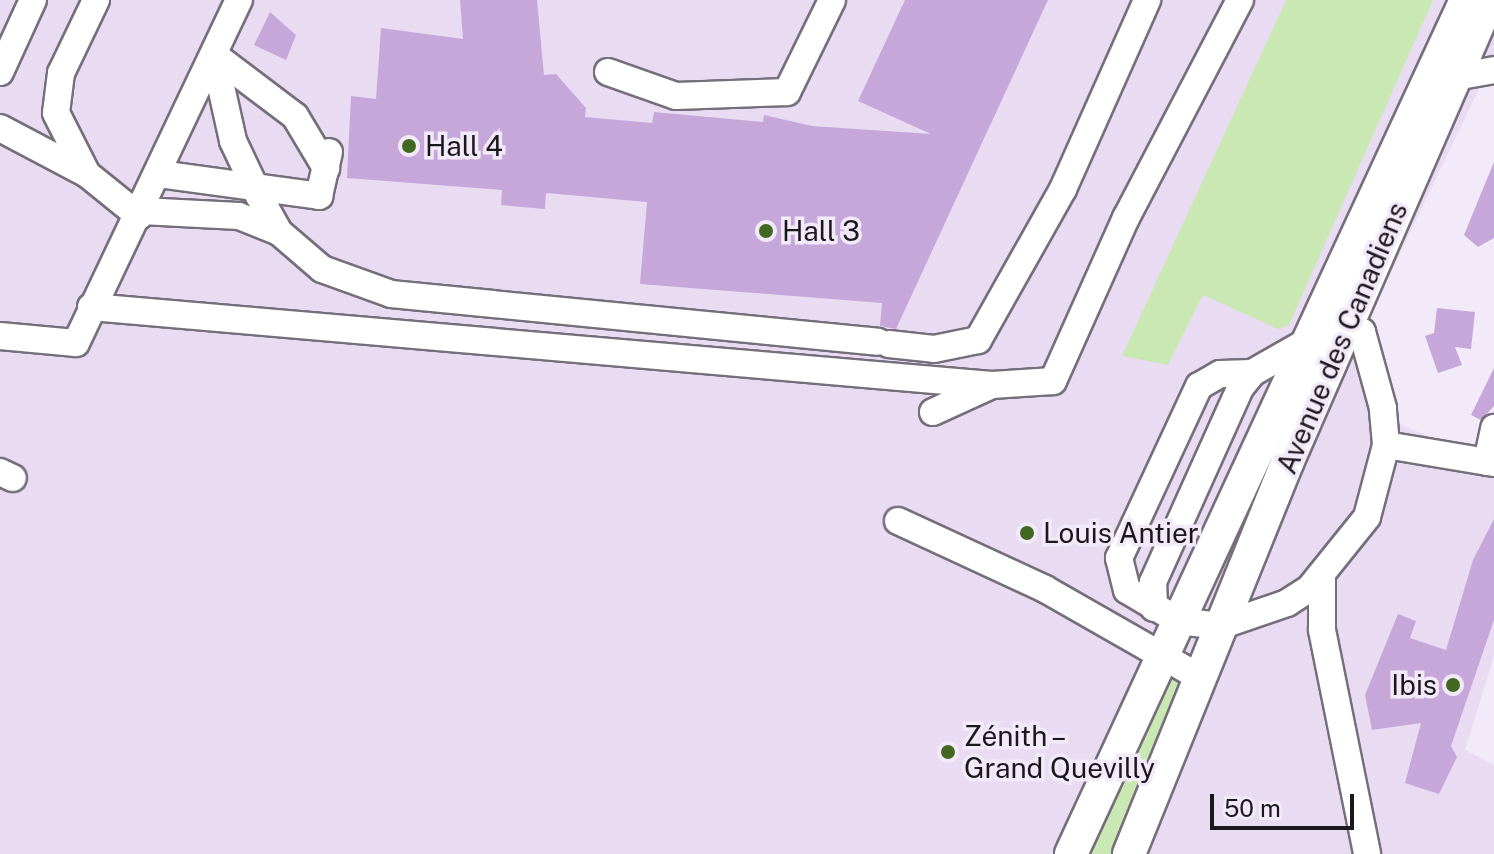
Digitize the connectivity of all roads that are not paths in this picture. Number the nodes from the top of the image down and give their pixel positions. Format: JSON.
{"nodes":[{"id":1,"x":33,"y":0,"type":"edge"},
{"id":2,"x":96,"y":0,"type":"edge"},
{"id":3,"x":239,"y":0,"type":"edge"},
{"id":4,"x":832,"y":0,"type":"edge"},
{"id":5,"x":1147,"y":0,"type":"edge"},
{"id":6,"x":1240,"y":0,"type":"edge"},
{"id":7,"x":1466,"y":0,"type":"edge"},
{"id":8,"x":1489,"y":0,"type":"edge"},
{"id":9,"x":214,"y":55,"type":"junction"},
{"id":10,"x":1494,"y":70,"type":"edge"},
{"id":11,"x":0,"y":72,"type":"edge"},
{"id":12,"x":608,"y":72,"type":"dead end"},
{"id":13,"x":1455,"y":77,"type":"junction"},
{"id":14,"x":0,"y":128,"type":"edge"},
{"id":15,"x":87,"y":174,"type":"junction"},
{"id":16,"x":159,"y":174,"type":"junction"},
{"id":17,"x":254,"y":186,"type":"junction"},
{"id":18,"x":140,"y":214,"type":"junction"},
{"id":19,"x":279,"y":232,"type":"junction"},
{"id":20,"x":91,"y":307,"type":"junction"},
{"id":21,"x":1325,"y":328,"type":"junction"},
{"id":22,"x":0,"y":336,"type":"edge"},
{"id":23,"x":1252,"y":373,"type":"junction"},
{"id":24,"x":992,"y":385,"type":"junction"},
{"id":25,"x":933,"y":412,"type":"dead end"},
{"id":26,"x":1494,"y":428,"type":"edge"},
{"id":27,"x":1386,"y":445,"type":"junction"},
{"id":28,"x":1491,"y":463,"type":"edge"},
{"id":29,"x":898,"y":521,"type":"dead end"},
{"id":30,"x":1322,"y":574,"type":"junction"},
{"id":31,"x":1287,"y":603,"type":"junction"},
{"id":32,"x":1166,"y":614,"type":"junction"},
{"id":33,"x":1220,"y":626,"type":"junction"},
{"id":34,"x":1322,"y":630,"type":"junction"},
{"id":35,"x":1164,"y":652,"type":"junction"},
{"id":36,"x":1199,"y":677,"type":"junction"},
{"id":37,"x":1071,"y":854,"type":"edge"},
{"id":38,"x":1129,"y":854,"type":"edge"},
{"id":39,"x":1367,"y":854,"type":"edge"}],
"edges":[{"from":1,"to":11,"type":"street"},
{"from":2,"to":15,"type":"street"},
{"from":3,"to":9,"type":"street"},
{"from":4,"to":12,"type":"street"},
{"from":5,"to":19,"type":"street"},
{"from":6,"to":24,"type":"street"},
{"from":7,"to":21,"type":"main road","name":"Avenue des Canadiens"},
{"from":8,"to":13,"type":"main road","name":"Avenue des Canadiens"},
{"from":9,"to":16,"type":"street"},
{"from":9,"to":17,"type":"street"},
{"from":9,"to":17,"type":"street"},
{"from":10,"to":13,"type":"street"},
{"from":13,"to":21,"type":"main road","name":"Avenue des Canadiens"},
{"from":14,"to":15,"type":"street"},
{"from":15,"to":18,"type":"street"},
{"from":16,"to":17,"type":"street"},
{"from":16,"to":18,"type":"street"},
{"from":17,"to":19,"type":"street"},
{"from":18,"to":19,"type":"street"},
{"from":18,"to":20,"type":"street"},
{"from":20,"to":22,"type":"street"},
{"from":20,"to":24,"type":"street"},
{"from":21,"to":23,"type":"street"},
{"from":21,"to":27,"type":"street"},
{"from":21,"to":32,"type":"main road","name":"Avenue des Canadiens"},
{"from":21,"to":33,"type":"main road","name":"Avenue des Canadiens"},
{"from":23,"to":32,"type":"street"},
{"from":23,"to":32,"type":"street"},
{"from":24,"to":25,"type":"street"},
{"from":26,"to":28,"type":"street"},
{"from":27,"to":28,"type":"street"},
{"from":27,"to":30,"type":"street"},
{"from":29,"to":35,"type":"street"},
{"from":30,"to":31,"type":"street"},
{"from":30,"to":34,"type":"street"},
{"from":31,"to":33,"type":"street"},
{"from":31,"to":34,"type":"street"},
{"from":32,"to":33,"type":"street"},
{"from":32,"to":35,"type":"main road","name":"Avenue des Canadiens"},
{"from":33,"to":36,"type":"main road","name":"Avenue des Canadiens"},
{"from":34,"to":39,"type":"street"},
{"from":35,"to":36,"type":"street"},
{"from":35,"to":37,"type":"main road","name":"Avenue des Canadiens"},
{"from":36,"to":38,"type":"main road","name":"Avenue des Canadiens"}]}
